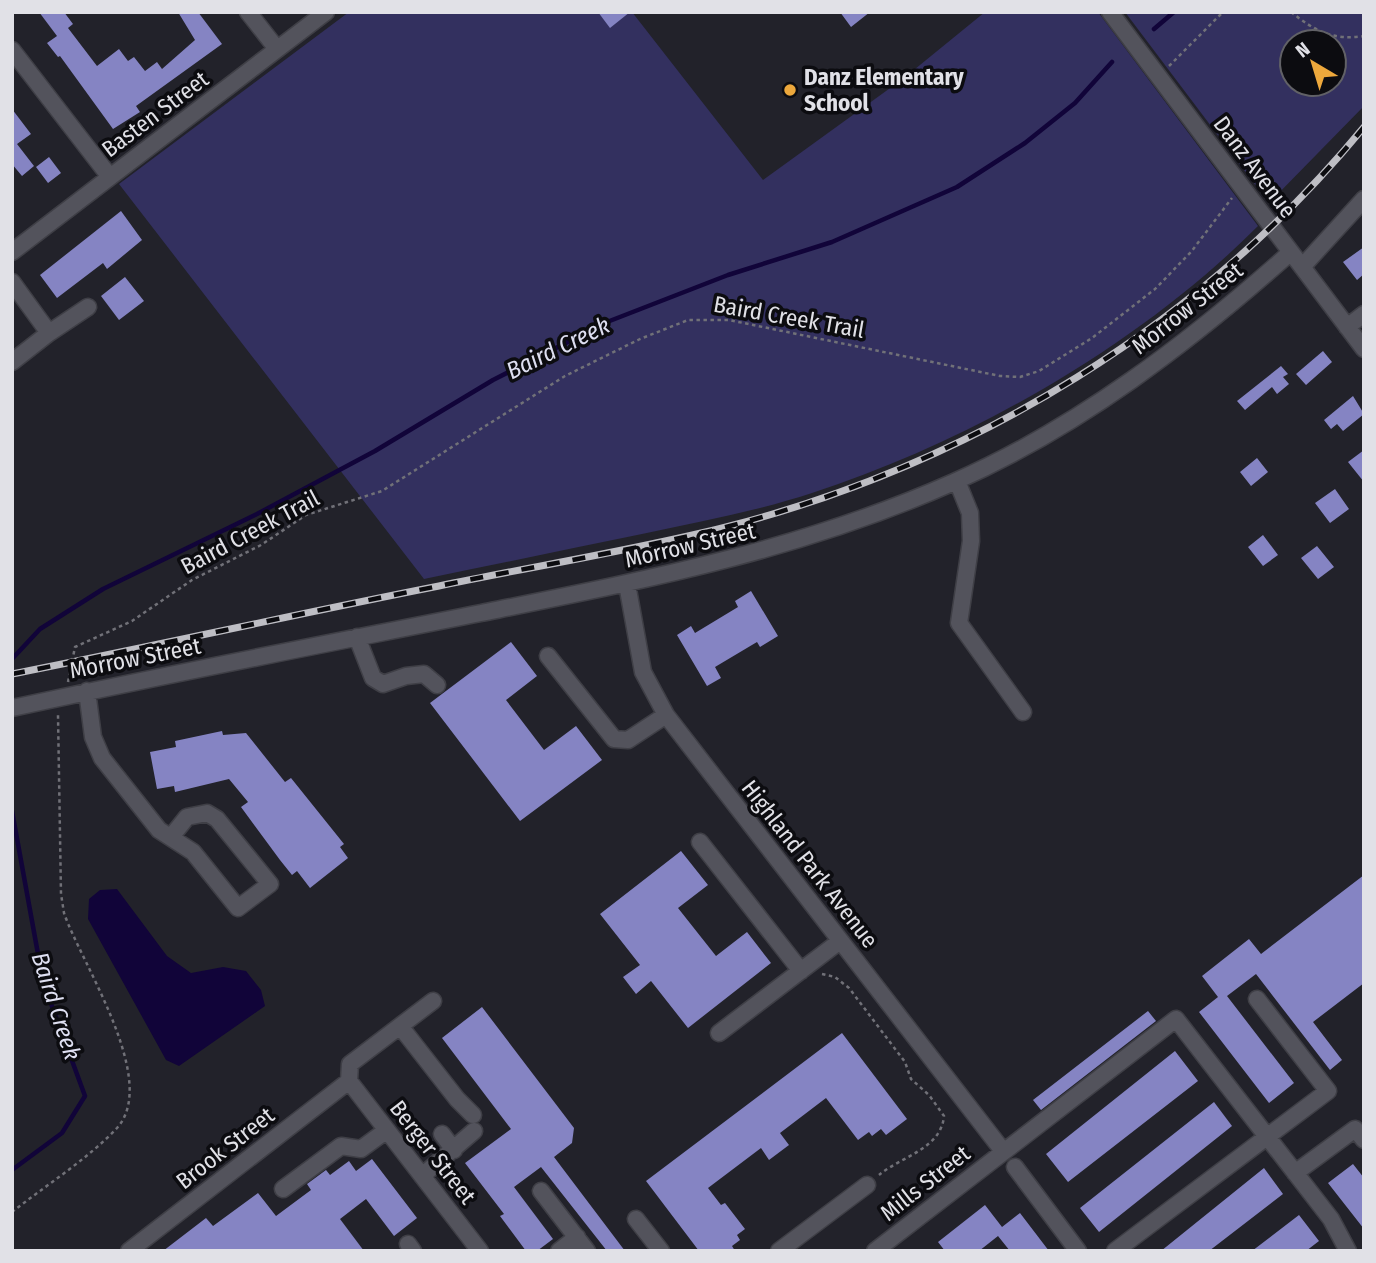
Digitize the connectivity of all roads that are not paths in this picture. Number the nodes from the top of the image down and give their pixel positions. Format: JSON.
{"nodes":[{"id":1,"x":248,"y":12,"type":"edge"},
{"id":2,"x":326,"y":12,"type":"edge"},
{"id":3,"x":1110,"y":12,"type":"edge"},
{"id":4,"x":12,"y":50,"type":"edge"},
{"id":5,"x":277,"y":50,"type":"junction"},
{"id":6,"x":110,"y":177,"type":"junction"},
{"id":7,"x":1364,"y":199,"type":"edge"},
{"id":8,"x":12,"y":252,"type":"edge"},
{"id":9,"x":1291,"y":253,"type":"junction"},
{"id":10,"x":1302,"y":267,"type":"junction"},
{"id":11,"x":12,"y":282,"type":"edge"},
{"id":12,"x":88,"y":307,"type":"dead end"},
{"id":13,"x":1364,"y":314,"type":"edge"},
{"id":14,"x":1347,"y":327,"type":"junction"},
{"id":15,"x":49,"y":333,"type":"junction"},
{"id":16,"x":1364,"y":349,"type":"edge"},
{"id":17,"x":12,"y":362,"type":"edge"},
{"id":18,"x":957,"y":481,"type":"junction"},
{"id":19,"x":627,"y":584,"type":"junction"},
{"id":20,"x":357,"y":637,"type":"junction"},
{"id":21,"x":548,"y":656,"type":"dead end"},
{"id":22,"x":437,"y":685,"type":"dead end"},
{"id":23,"x":87,"y":691,"type":"junction"},
{"id":24,"x":19,"y":706,"type":"edge"},
{"id":25,"x":1023,"y":712,"type":"dead end"},
{"id":26,"x":666,"y":715,"type":"junction"},
{"id":27,"x":171,"y":838,"type":"junction"},
{"id":28,"x":700,"y":842,"type":"dead end"},
{"id":29,"x":840,"y":941,"type":"junction"},
{"id":30,"x":805,"y":967,"type":"junction"},
{"id":31,"x":1256,"y":999,"type":"dead end"},
{"id":32,"x":433,"y":1001,"type":"dead end"},
{"id":33,"x":400,"y":1026,"type":"junction"},
{"id":34,"x":719,"y":1033,"type":"dead end"},
{"id":35,"x":349,"y":1081,"type":"junction"},
{"id":36,"x":387,"y":1130,"type":"junction"},
{"id":37,"x":442,"y":1134,"type":"dead end"},
{"id":38,"x":1267,"y":1137,"type":"junction"},
{"id":39,"x":1364,"y":1140,"type":"edge"},
{"id":40,"x":454,"y":1150,"type":"junction"},
{"id":41,"x":1003,"y":1151,"type":"junction"},
{"id":42,"x":1015,"y":1167,"type":"dead end"},
{"id":43,"x":1295,"y":1173,"type":"junction"},
{"id":44,"x":422,"y":1176,"type":"junction"},
{"id":45,"x":867,"y":1185,"type":"road end"},
{"id":46,"x":283,"y":1189,"type":"dead end"},
{"id":47,"x":541,"y":1191,"type":"dead end"},
{"id":48,"x":636,"y":1219,"type":"dead end"},
{"id":49,"x":582,"y":1244,"type":"edge"},
{"id":50,"x":129,"y":1251,"type":"edge"},
{"id":51,"x":480,"y":1251,"type":"edge"},
{"id":52,"x":559,"y":1251,"type":"edge"},
{"id":53,"x":662,"y":1251,"type":"edge"},
{"id":54,"x":779,"y":1251,"type":"edge"},
{"id":55,"x":875,"y":1251,"type":"edge"},
{"id":56,"x":1078,"y":1251,"type":"edge"},
{"id":57,"x":1115,"y":1251,"type":"edge"},
{"id":58,"x":1348,"y":1251,"type":"edge"}],
"edges":[{"from":1,"to":5,"type":"street"},
{"from":2,"to":5,"type":"street","name":"Basten Street"},
{"from":3,"to":9,"type":"street","name":"Danz Avenue"},
{"from":4,"to":6,"type":"street"},
{"from":5,"to":6,"type":"street","name":"Basten Street"},
{"from":6,"to":8,"type":"street","name":"Basten Street"},
{"from":7,"to":10,"type":"street"},
{"from":9,"to":10,"type":"street","name":"Danz Avenue"},
{"from":9,"to":18,"type":"street","name":"Morrow Street"},
{"from":10,"to":14,"type":"street","name":"Danz Avenue"},
{"from":11,"to":15,"type":"street"},
{"from":12,"to":15,"type":"street"},
{"from":13,"to":14,"type":"street"},
{"from":14,"to":16,"type":"street","name":"Danz Avenue"},
{"from":15,"to":17,"type":"street"},
{"from":18,"to":19,"type":"street","name":"Morrow Street"},
{"from":18,"to":25,"type":"street"},
{"from":19,"to":20,"type":"street","name":"Morrow Street"},
{"from":19,"to":26,"type":"street","name":"Highland Park Avenue"},
{"from":20,"to":22,"type":"street"},
{"from":20,"to":23,"type":"street","name":"Morrow Street"},
{"from":21,"to":26,"type":"street"},
{"from":23,"to":24,"type":"street","name":"Morrow Street"},
{"from":23,"to":27,"type":"street"},
{"from":26,"to":29,"type":"street","name":"Highland Park Avenue"},
{"from":27,"to":27,"type":"street"},
{"from":28,"to":30,"type":"street"},
{"from":29,"to":30,"type":"street"},
{"from":29,"to":41,"type":"street","name":"Highland Park Avenue"},
{"from":30,"to":34,"type":"street"},
{"from":31,"to":38,"type":"street"},
{"from":32,"to":33,"type":"street"},
{"from":33,"to":35,"type":"street"},
{"from":33,"to":40,"type":"street"},
{"from":35,"to":36,"type":"street","name":"Berger Street"},
{"from":35,"to":50,"type":"street","name":"Brook Street"},
{"from":36,"to":44,"type":"street","name":"Berger Street"},
{"from":36,"to":46,"type":"street"},
{"from":37,"to":40,"type":"street"},
{"from":38,"to":41,"type":"street","name":"Mills Street"},
{"from":38,"to":43,"type":"street"},
{"from":38,"to":57,"type":"street"},
{"from":39,"to":43,"type":"street"},
{"from":40,"to":44,"type":"street"},
{"from":41,"to":55,"type":"street","name":"Mills Street"},
{"from":42,"to":56,"type":"street"},
{"from":43,"to":58,"type":"street"},
{"from":44,"to":51,"type":"street","name":"Berger Street"},
{"from":45,"to":54,"type":"street"},
{"from":47,"to":49,"type":"street"},
{"from":48,"to":53,"type":"street"},
{"from":49,"to":52,"type":"street"}]}
